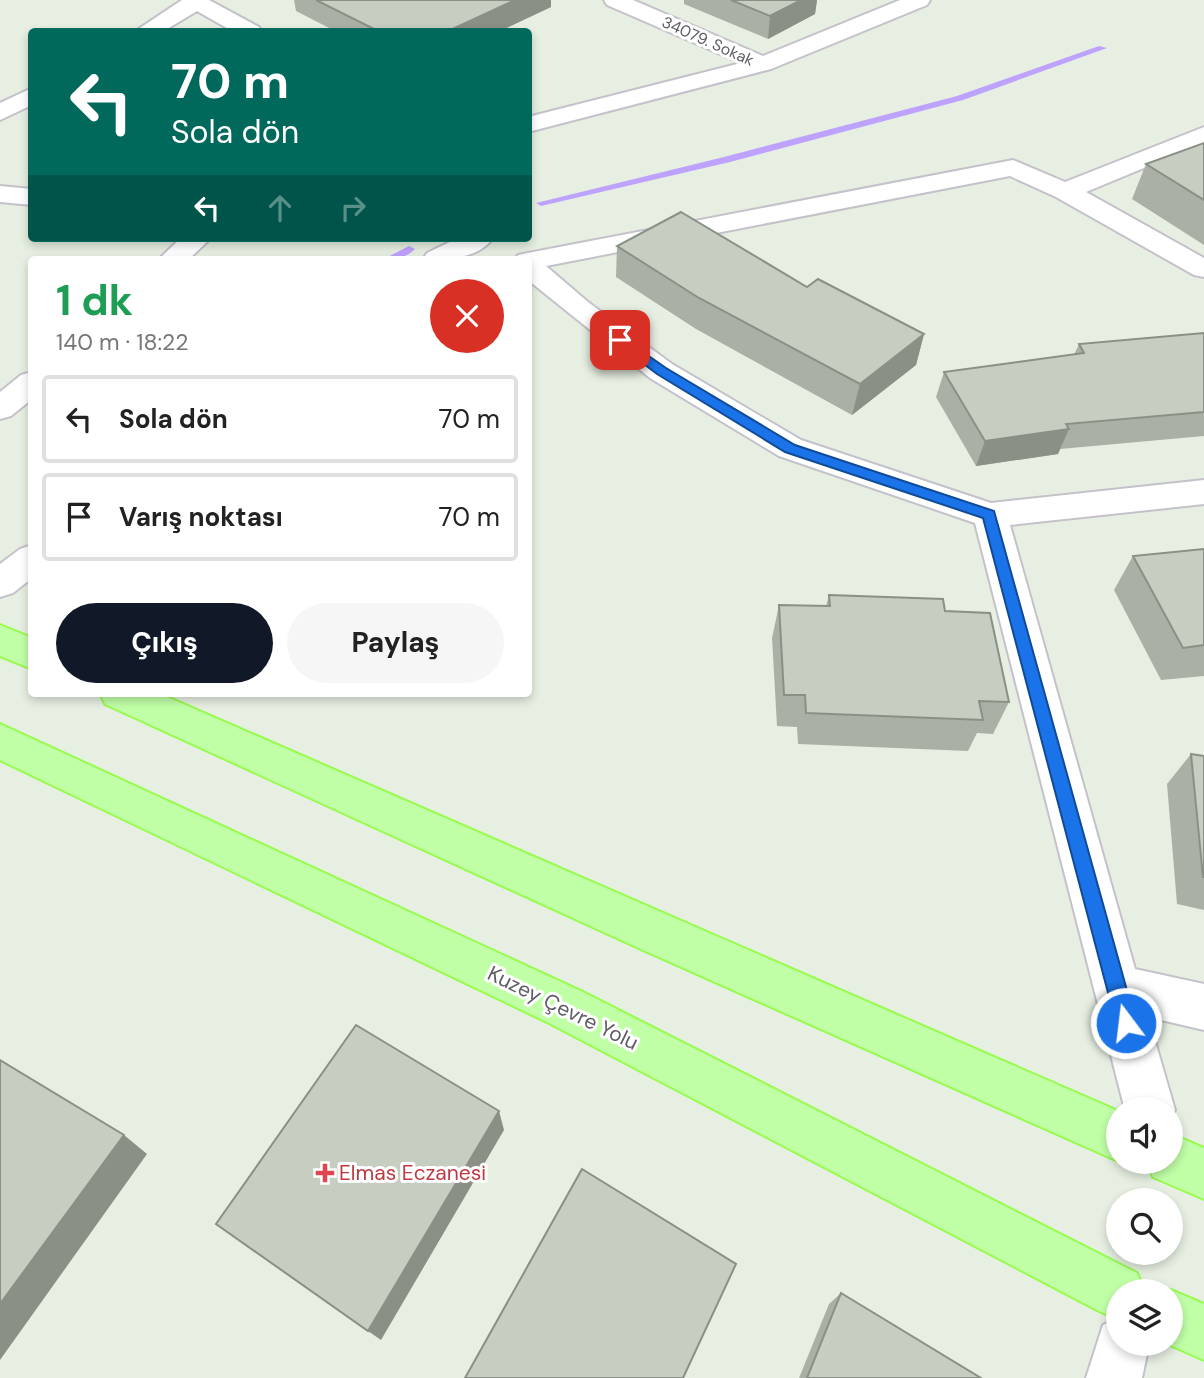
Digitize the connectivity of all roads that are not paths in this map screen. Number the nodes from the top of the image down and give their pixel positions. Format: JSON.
{"nodes":[{"id":1,"x":615,"y":0,"type":"edge"},
{"id":2,"x":919,"y":0,"type":"edge"},
{"id":3,"x":195,"y":1,"type":"edge"},
{"id":4,"x":151,"y":28,"type":"edge"},
{"id":5,"x":244,"y":28,"type":"edge"},
{"id":6,"x":763,"y":64,"type":"junction"},
{"id":7,"x":28,"y":98,"type":"edge"},
{"id":8,"x":0,"y":113,"type":"edge"},
{"id":9,"x":532,"y":124,"type":"edge"},
{"id":10,"x":1204,"y":134,"type":"edge"},
{"id":11,"x":1065,"y":191,"type":"junction"},
{"id":12,"x":0,"y":194,"type":"edge"},
{"id":13,"x":28,"y":197,"type":"edge"},
{"id":14,"x":192,"y":242,"type":"edge"},
{"id":15,"x":471,"y":242,"type":"edge"},
{"id":16,"x":502,"y":242,"type":"edge"},
{"id":17,"x":176,"y":256,"type":"edge"},
{"id":18,"x":443,"y":256,"type":"edge"},
{"id":19,"x":518,"y":256,"type":"edge"},
{"id":20,"x":532,"y":262,"type":"edge"},
{"id":21,"x":532,"y":267,"type":"edge"},
{"id":22,"x":1204,"y":269,"type":"edge"},
{"id":23,"x":28,"y":385,"type":"edge"},
{"id":24,"x":0,"y":409,"type":"edge"},
{"id":25,"x":1204,"y":492,"type":"edge"},
{"id":26,"x":989,"y":515,"type":"junction"},
{"id":27,"x":28,"y":561,"type":"edge"},
{"id":28,"x":0,"y":583,"type":"edge"},
{"id":29,"x":0,"y":640,"type":"edge"},
{"id":30,"x":28,"y":652,"type":"edge"},
{"id":31,"x":128,"y":697,"type":"edge"},
{"id":32,"x":0,"y":741,"type":"edge"},
{"id":33,"x":1116,"y":987,"type":"junction"},
{"id":34,"x":1204,"y":1007,"type":"edge"},
{"id":35,"x":1146,"y":1097,"type":"edge"},
{"id":36,"x":1106,"y":1131,"type":"edge"},
{"id":37,"x":1183,"y":1164,"type":"edge"},
{"id":38,"x":1204,"y":1174,"type":"edge"},
{"id":39,"x":1106,"y":1286,"type":"edge"},
{"id":40,"x":1183,"y":1323,"type":"edge"},
{"id":41,"x":1204,"y":1333,"type":"edge"},
{"id":42,"x":1119,"y":1356,"type":"edge"},
{"id":43,"x":1114,"y":1378,"type":"edge"}],
"edges":[{"from":1,"to":6,"type":"street","name":"34079. Sokak"},
{"from":2,"to":6,"type":"street"},
{"from":3,"to":4,"type":"street"},
{"from":3,"to":5,"type":"street"},
{"from":6,"to":9,"type":"street"},
{"from":7,"to":8,"type":"street"},
{"from":10,"to":11,"type":"street"},
{"from":11,"to":20,"type":"street"},
{"from":11,"to":22,"type":"street"},
{"from":12,"to":13,"type":"street"},
{"from":14,"to":17,"type":"street"},
{"from":15,"to":18,"type":"street"},
{"from":16,"to":19,"type":"street"},
{"from":21,"to":26,"type":"street"},
{"from":23,"to":24,"type":"street"},
{"from":25,"to":26,"type":"street"},
{"from":26,"to":33,"type":"street"},
{"from":27,"to":28,"type":"street"},
{"from":29,"to":30,"type":"main road"},
{"from":31,"to":36,"type":"main road"},
{"from":32,"to":39,"type":"main road","name":"Kuzey Çevre Yolu"},
{"from":33,"to":34,"type":"street"},
{"from":33,"to":35,"type":"street"},
{"from":37,"to":38,"type":"main road"},
{"from":40,"to":41,"type":"main road"},
{"from":42,"to":43,"type":"street"}]}
